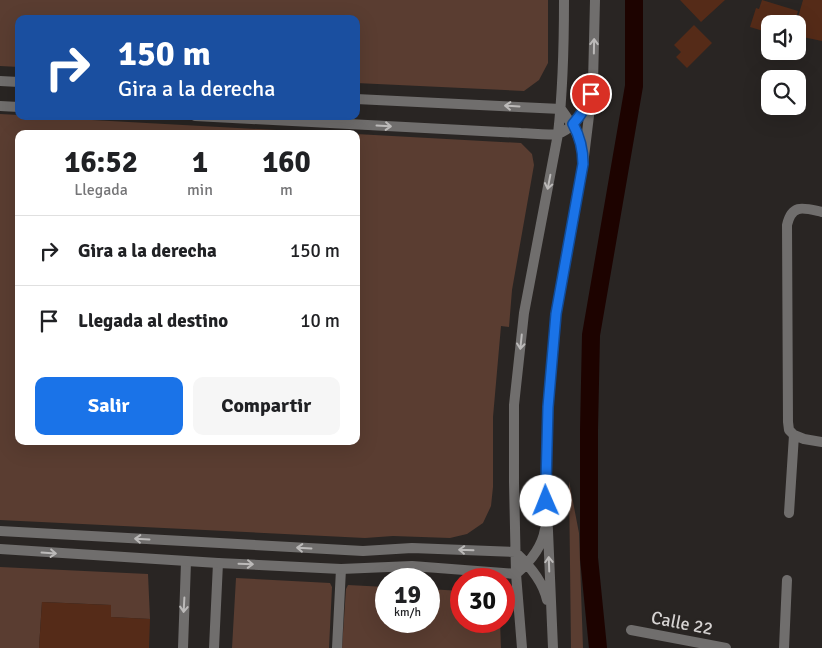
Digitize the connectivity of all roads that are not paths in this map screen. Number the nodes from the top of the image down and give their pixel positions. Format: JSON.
{"nodes":[{"id":1,"x":564,"y":0,"type":"edge"},
{"id":2,"x":595,"y":0,"type":"edge"},
{"id":3,"x":0,"y":81,"type":"edge"},
{"id":4,"x":15,"y":82,"type":"edge"},
{"id":5,"x":593,"y":83,"type":"junction"},
{"id":6,"x":360,"y":99,"type":"edge"},
{"id":7,"x":0,"y":106,"type":"edge"},
{"id":8,"x":15,"y":107,"type":"edge"},
{"id":9,"x":561,"y":109,"type":"junction"},
{"id":10,"x":272,"y":120,"type":"edge"},
{"id":11,"x":573,"y":124,"type":"junction"},
{"id":12,"x":558,"y":134,"type":"junction"},
{"id":13,"x":583,"y":164,"type":"junction"},
{"id":14,"x":822,"y":212,"type":"edge"},
{"id":15,"x":794,"y":436,"type":"junction"},
{"id":16,"x":822,"y":442,"type":"edge"},
{"id":17,"x":789,"y":512,"type":"dead end"},
{"id":18,"x":547,"y":518,"type":"junction"},
{"id":19,"x":0,"y":531,"type":"edge"},
{"id":20,"x":0,"y":549,"type":"edge"},
{"id":21,"x":515,"y":552,"type":"junction"},
{"id":22,"x":186,"y":562,"type":"junction"},
{"id":23,"x":218,"y":563,"type":"junction"},
{"id":24,"x":528,"y":564,"type":"junction"},
{"id":25,"x":341,"y":568,"type":"junction"},
{"id":26,"x":516,"y":574,"type":"junction"},
{"id":27,"x":787,"y":580,"type":"dead end"},
{"id":28,"x":550,"y":614,"type":"junction"},
{"id":29,"x":631,"y":630,"type":"dead end"},
{"id":30,"x":182,"y":648,"type":"edge"},
{"id":31,"x":214,"y":648,"type":"edge"},
{"id":32,"x":336,"y":648,"type":"edge"},
{"id":33,"x":522,"y":648,"type":"edge"},
{"id":34,"x":553,"y":648,"type":"edge"},
{"id":35,"x":726,"y":648,"type":"edge"},
{"id":36,"x":784,"y":648,"type":"edge"}],
"edges":[{"from":1,"to":9,"type":"street"},
{"from":5,"to":2,"type":"street","one_way":true},
{"from":3,"to":4,"type":"street"},
{"from":5,"to":11,"type":"street"},
{"from":5,"to":13,"type":"street"},
{"from":9,"to":6,"type":"street","one_way":true},
{"from":7,"to":8,"type":"street"},
{"from":9,"to":11,"type":"street"},
{"from":9,"to":12,"type":"street"},
{"from":10,"to":12,"type":"street","one_way":true},
{"from":11,"to":12,"type":"street"},
{"from":11,"to":13,"type":"street"},
{"from":12,"to":21,"type":"street","one_way":true},
{"from":13,"to":18,"type":"street"},
{"from":14,"to":15,"type":"street"},
{"from":15,"to":16,"type":"street"},
{"from":15,"to":17,"type":"street"},
{"from":18,"to":24,"type":"street"},
{"from":28,"to":18,"type":"street","one_way":true},
{"from":21,"to":19,"type":"street","one_way":true},
{"from":20,"to":22,"type":"street","one_way":true},
{"from":21,"to":24,"type":"street"},
{"from":21,"to":26,"type":"street"},
{"from":22,"to":23,"type":"street"},
{"from":22,"to":30,"type":"street","one_way":true},
{"from":23,"to":25,"type":"street","one_way":true},
{"from":23,"to":31,"type":"street"},
{"from":24,"to":26,"type":"street"},
{"from":24,"to":28,"type":"street"},
{"from":25,"to":26,"type":"street"},
{"from":25,"to":32,"type":"street"},
{"from":26,"to":33,"type":"street"},
{"from":27,"to":36,"type":"street"},
{"from":28,"to":34,"type":"street"},
{"from":29,"to":35,"type":"street","name":"Calle 22"}]}
